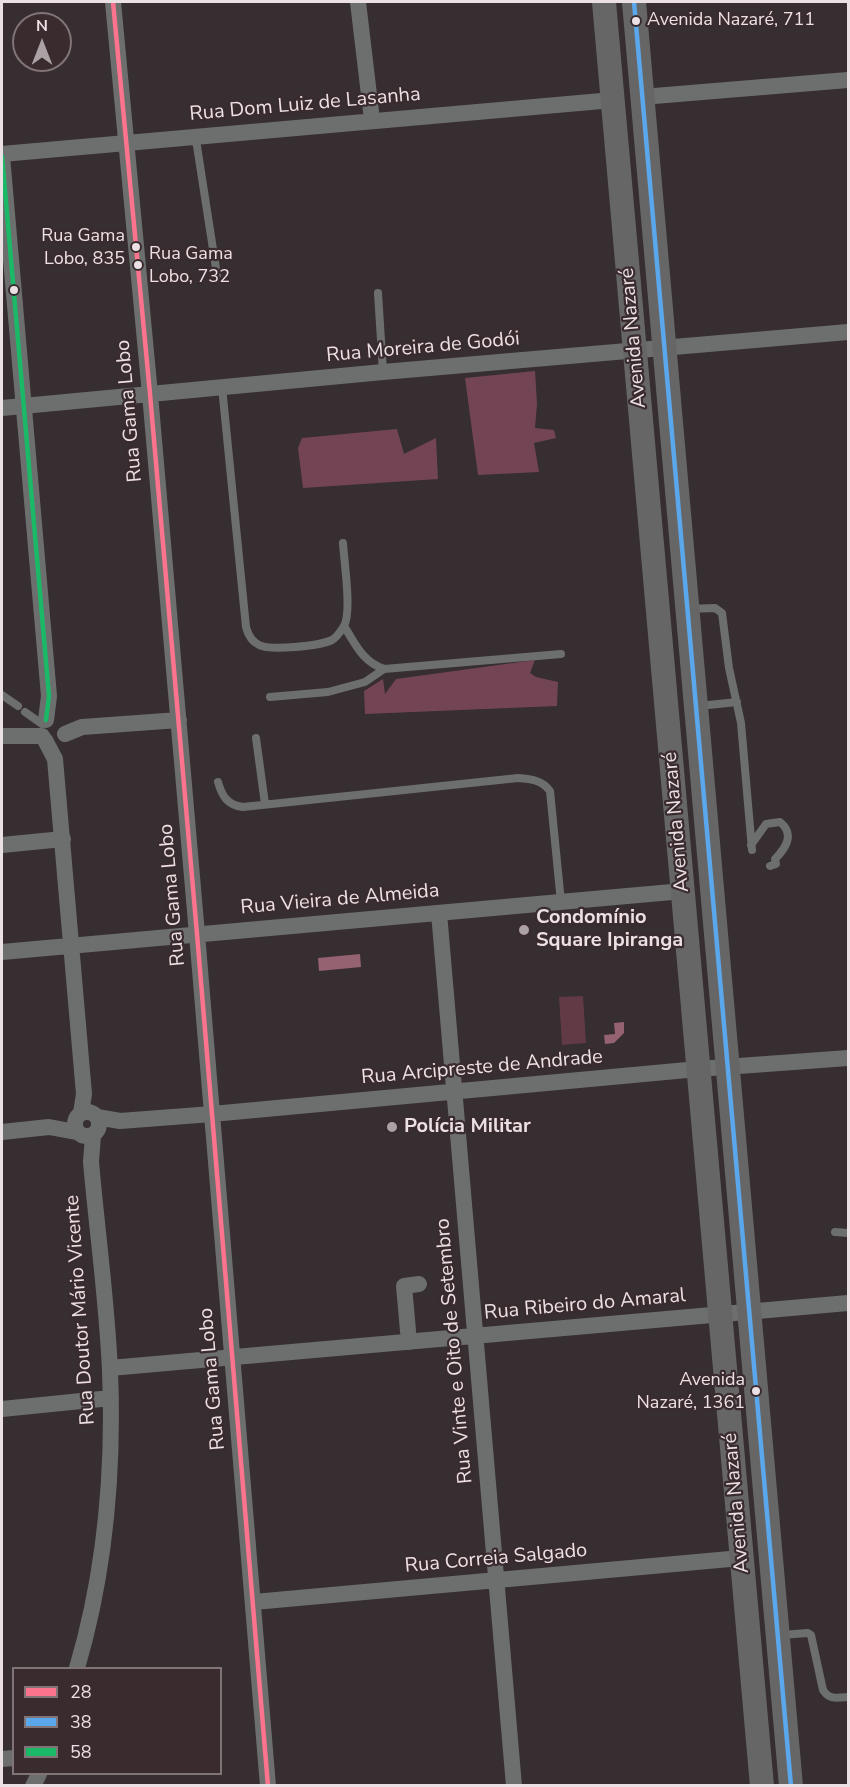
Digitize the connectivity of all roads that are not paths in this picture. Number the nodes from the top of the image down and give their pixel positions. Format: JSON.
{"nodes":[{"id":1,"x":113,"y":2,"type":"edge"},
{"id":2,"x":358,"y":2,"type":"edge"},
{"id":3,"x":604,"y":2,"type":"edge"},
{"id":4,"x":634,"y":2,"type":"edge"},
{"id":5,"x":849,"y":80,"type":"edge"},
{"id":6,"x":642,"y":97,"type":"junction"},
{"id":7,"x":613,"y":100,"type":"junction"},
{"id":8,"x":372,"y":120,"type":"junction"},
{"id":9,"x":194,"y":136,"type":"junction"},
{"id":10,"x":125,"y":142,"type":"junction"},
{"id":11,"x":2,"y":155,"type":"edge"},
{"id":12,"x":217,"y":275,"type":"dead end"},
{"id":13,"x":378,"y":293,"type":"dead end"},
{"id":14,"x":849,"y":332,"type":"edge"},
{"id":15,"x":664,"y":347,"type":"junction"},
{"id":16,"x":635,"y":350,"type":"junction"},
{"id":17,"x":383,"y":372,"type":"junction"},
{"id":18,"x":222,"y":387,"type":"junction"},
{"id":19,"x":150,"y":394,"type":"junction"},
{"id":20,"x":24,"y":406,"type":"junction"},
{"id":21,"x":2,"y":408,"type":"edge"},
{"id":22,"x":343,"y":543,"type":"dead end"},
{"id":23,"x":687,"y":609,"type":"junction"},
{"id":24,"x":344,"y":626,"type":"junction"},
{"id":25,"x":561,"y":654,"type":"dead end"},
{"id":26,"x":384,"y":669,"type":"junction"},
{"id":27,"x":2,"y":695,"type":"edge"},
{"id":28,"x":270,"y":697,"type":"dead end"},
{"id":29,"x":737,"y":702,"type":"junction"},
{"id":30,"x":696,"y":707,"type":"junction"},
{"id":31,"x":179,"y":720,"type":"junction"},
{"id":32,"x":51,"y":729,"type":"junction"},
{"id":33,"x":8,"y":736,"type":"edge"},
{"id":34,"x":256,"y":738,"type":"dead end"},
{"id":35,"x":218,"y":782,"type":"dead end"},
{"id":36,"x":265,"y":804,"type":"junction"},
{"id":37,"x":63,"y":839,"type":"junction"},
{"id":38,"x":2,"y":844,"type":"edge"},
{"id":39,"x":770,"y":866,"type":"dead end"},
{"id":40,"x":683,"y":891,"type":"junction"},
{"id":41,"x":561,"y":902,"type":"junction"},
{"id":42,"x":439,"y":913,"type":"junction"},
{"id":43,"x":197,"y":934,"type":"junction"},
{"id":44,"x":70,"y":946,"type":"junction"},
{"id":45,"x":2,"y":952,"type":"edge"},
{"id":46,"x":849,"y":1058,"type":"edge"},
{"id":47,"x":727,"y":1067,"type":"junction"},
{"id":48,"x":698,"y":1069,"type":"junction"},
{"id":49,"x":453,"y":1092,"type":"junction"},
{"id":50,"x":212,"y":1114,"type":"junction"},
{"id":51,"x":87,"y":1124,"type":"junction"},
{"id":52,"x":2,"y":1132,"type":"edge"},
{"id":53,"x":836,"y":1232,"type":"dead end"},
{"id":54,"x":849,"y":1233,"type":"edge"},
{"id":55,"x":419,"y":1284,"type":"dead end"},
{"id":56,"x":849,"y":1303,"type":"edge"},
{"id":57,"x":749,"y":1312,"type":"junction"},
{"id":58,"x":720,"y":1315,"type":"junction"},
{"id":59,"x":474,"y":1336,"type":"junction"},
{"id":60,"x":408,"y":1342,"type":"junction"},
{"id":61,"x":232,"y":1358,"type":"junction"},
{"id":62,"x":110,"y":1368,"type":"junction"},
{"id":63,"x":111,"y":1398,"type":"junction"},
{"id":64,"x":2,"y":1409,"type":"edge"},
{"id":65,"x":741,"y":1558,"type":"junction"},
{"id":66,"x":497,"y":1580,"type":"junction"},
{"id":67,"x":254,"y":1602,"type":"junction"},
{"id":68,"x":777,"y":1635,"type":"junction"},
{"id":69,"x":77,"y":1667,"type":"edge"},
{"id":70,"x":849,"y":1697,"type":"edge"},
{"id":71,"x":268,"y":1785,"type":"edge"},
{"id":72,"x":514,"y":1785,"type":"edge"},
{"id":73,"x":762,"y":1785,"type":"edge"},
{"id":74,"x":791,"y":1785,"type":"edge"}],
"edges":[{"from":1,"to":10,"type":"street","name":"Rua Gama Lobo"},
{"from":2,"to":8,"type":"street"},
{"from":3,"to":7,"type":"main road","name":"Avenida Nazaré"},
{"from":4,"to":6,"type":"main road","name":"Avenida Nazaré"},
{"from":5,"to":6,"type":"street"},
{"from":6,"to":15,"type":"main road","name":"Avenida Nazaré"},
{"from":7,"to":8,"type":"street","name":"Rua Dom Luiz de Lasanha"},
{"from":7,"to":16,"type":"main road","name":"Avenida Nazaré"},
{"from":8,"to":9,"type":"street","name":"Rua Dom Luiz de Lasanha"},
{"from":9,"to":10,"type":"street","name":"Rua Dom Luiz de Lasanha"},
{"from":9,"to":12,"type":"lane"},
{"from":10,"to":11,"type":"street","name":"Rua Dom Luiz de Lasanha"},
{"from":10,"to":19,"type":"street","name":"Rua Gama Lobo"},
{"from":11,"to":20,"type":"street","name":"Rua Doutor Mário Vicente"},
{"from":13,"to":17,"type":"lane"},
{"from":14,"to":15,"type":"street","name":"Rua Moreira de Godói"},
{"from":15,"to":16,"type":"street","name":"Rua Moreira de Godói"},
{"from":15,"to":23,"type":"main road","name":"Avenida Nazaré"},
{"from":16,"to":17,"type":"street","name":"Rua Moreira de Godói"},
{"from":16,"to":40,"type":"main road","name":"Avenida Nazaré"},
{"from":17,"to":18,"type":"street","name":"Rua Moreira de Godói"},
{"from":18,"to":19,"type":"street","name":"Rua Moreira de Godói"},
{"from":18,"to":24,"type":"lane"},
{"from":19,"to":20,"type":"street","name":"Rua Moreira de Godói"},
{"from":19,"to":31,"type":"street","name":"Rua Gama Lobo"},
{"from":20,"to":21,"type":"street","name":"Rua Moreira de Godói"},
{"from":20,"to":32,"type":"street","name":"Rua Doutor Mário Vicente"},
{"from":22,"to":24,"type":"lane"},
{"from":23,"to":29,"type":"lane"},
{"from":23,"to":30,"type":"main road","name":"Avenida Nazaré"},
{"from":24,"to":26,"type":"lane"},
{"from":25,"to":26,"type":"lane"},
{"from":26,"to":28,"type":"lane"},
{"from":27,"to":32,"type":"lane"},
{"from":29,"to":30,"type":"lane"},
{"from":29,"to":39,"type":"lane"},
{"from":30,"to":47,"type":"main road","name":"Avenida Nazaré"},
{"from":31,"to":32,"type":"street"},
{"from":31,"to":43,"type":"street","name":"Rua Gama Lobo"},
{"from":32,"to":33,"type":"street"},
{"from":32,"to":37,"type":"street","name":"Rua Doutor Mário Vicente"},
{"from":34,"to":36,"type":"lane"},
{"from":35,"to":36,"type":"lane"},
{"from":36,"to":41,"type":"lane"},
{"from":37,"to":38,"type":"street"},
{"from":37,"to":44,"type":"street","name":"Rua Doutor Mário Vicente"},
{"from":40,"to":41,"type":"street","name":"Rua Vieira de Almeida"},
{"from":40,"to":48,"type":"main road","name":"Avenida Nazaré"},
{"from":41,"to":42,"type":"street","name":"Rua Vieira de Almeida"},
{"from":42,"to":43,"type":"street","name":"Rua Vieira de Almeida"},
{"from":42,"to":49,"type":"street","name":"Rua Vinte e Oito de Setembro"},
{"from":43,"to":44,"type":"street","name":"Rua Vieira de Almeida"},
{"from":43,"to":50,"type":"street","name":"Rua Gama Lobo"},
{"from":44,"to":45,"type":"street","name":"Rua Vieira de Almeida"},
{"from":44,"to":51,"type":"street","name":"Rua Doutor Mário Vicente"},
{"from":46,"to":47,"type":"street","name":"Rua Arcipreste de Andrade"},
{"from":47,"to":48,"type":"street","name":"Rua Arcipreste de Andrade"},
{"from":47,"to":57,"type":"main road","name":"Avenida Nazaré"},
{"from":48,"to":49,"type":"street","name":"Rua Arcipreste de Andrade"},
{"from":48,"to":58,"type":"main road","name":"Avenida Nazaré"},
{"from":49,"to":50,"type":"street","name":"Rua Arcipreste de Andrade"},
{"from":49,"to":59,"type":"street","name":"Rua Vinte e Oito de Setembro"},
{"from":50,"to":51,"type":"street","name":"Rua Arcipreste de Andrade"},
{"from":50,"to":61,"type":"street","name":"Rua Gama Lobo"},
{"from":51,"to":52,"type":"street"},
{"from":51,"to":62,"type":"street","name":"Rua Doutor Mário Vicente"},
{"from":53,"to":54,"type":"lane"},
{"from":55,"to":60,"type":"street"},
{"from":56,"to":57,"type":"street","name":"Rua Ribeiro do Amaral"},
{"from":57,"to":58,"type":"street","name":"Rua Ribeiro do Amaral"},
{"from":57,"to":68,"type":"main road","name":"Avenida Nazaré"},
{"from":58,"to":59,"type":"street","name":"Rua Ribeiro do Amaral"},
{"from":58,"to":65,"type":"main road","name":"Avenida Nazaré"},
{"from":59,"to":60,"type":"street","name":"Rua Ribeiro do Amaral"},
{"from":59,"to":66,"type":"street","name":"Rua Vinte e Oito de Setembro"},
{"from":60,"to":61,"type":"street","name":"Rua Ribeiro do Amaral"},
{"from":61,"to":62,"type":"street","name":"Rua Ribeiro do Amaral"},
{"from":61,"to":67,"type":"street","name":"Rua Gama Lobo"},
{"from":62,"to":63,"type":"street","name":"Rua Doutor Mário Vicente"},
{"from":63,"to":64,"type":"street"},
{"from":63,"to":69,"type":"street","name":"Rua Doutor Mário Vicente"},
{"from":65,"to":66,"type":"street","name":"Rua Correia Salgado"},
{"from":65,"to":73,"type":"main road","name":"Avenida Nazaré"},
{"from":66,"to":67,"type":"street","name":"Rua Correia Salgado"},
{"from":66,"to":72,"type":"street","name":"Rua Vinte e Oito de Setembro"},
{"from":67,"to":71,"type":"street","name":"Rua Gama Lobo"},
{"from":68,"to":70,"type":"lane"},
{"from":68,"to":74,"type":"main road","name":"Avenida Nazaré"}]}
